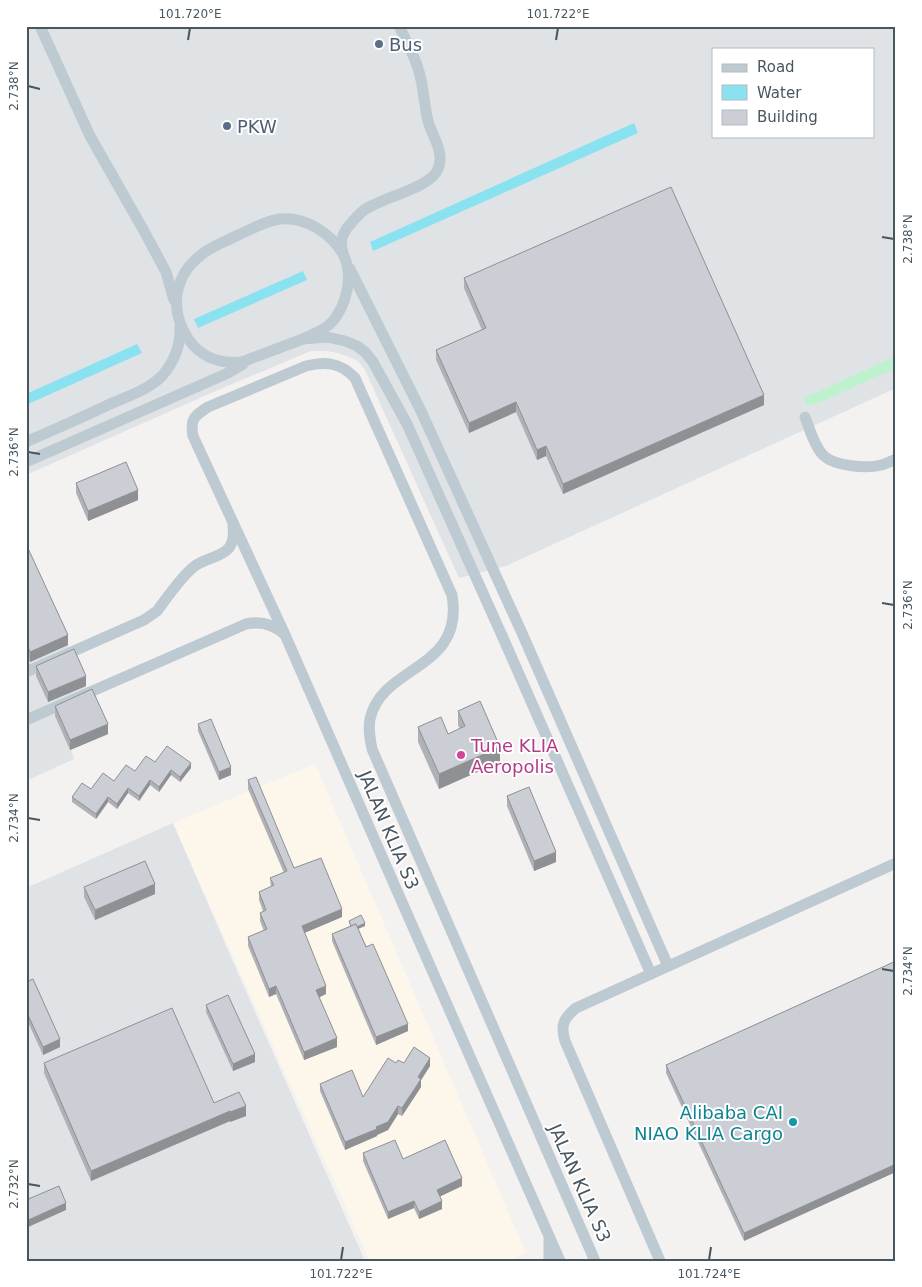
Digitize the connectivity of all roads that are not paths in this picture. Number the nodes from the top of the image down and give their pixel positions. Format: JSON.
{"nodes":[{"id":1,"x":40,"y":26,"type":"edge"},
{"id":2,"x":399,"y":26,"type":"edge"},
{"id":3,"x":344,"y":257,"type":"junction"},
{"id":4,"x":178,"y":314,"type":"junction"},
{"id":5,"x":303,"y":338,"type":"junction"},
{"id":6,"x":254,"y":359,"type":"junction"},
{"id":7,"x":805,"y":417,"type":"dead end"},
{"id":8,"x":26,"y":442,"type":"edge"},
{"id":9,"x":896,"y":459,"type":"edge"},
{"id":10,"x":26,"y":462,"type":"edge"},
{"id":11,"x":231,"y":517,"type":"junction"},
{"id":12,"x":286,"y":637,"type":"junction"},
{"id":13,"x":26,"y":672,"type":"edge"},
{"id":14,"x":26,"y":720,"type":"edge"},
{"id":15,"x":896,"y":863,"type":"edge"},
{"id":16,"x":668,"y":966,"type":"junction"},
{"id":17,"x":651,"y":974,"type":"junction"},
{"id":18,"x":549,"y":1234,"type":"junction"},
{"id":19,"x":585,"y":1240,"type":"junction"},
{"id":20,"x":549,"y":1261,"type":"edge"},
{"id":21,"x":560,"y":1261,"type":"edge"},
{"id":22,"x":586,"y":1261,"type":"edge"},
{"id":23,"x":595,"y":1261,"type":"edge"},
{"id":24,"x":660,"y":1261,"type":"edge"}],
"edges":[{"from":1,"to":4,"type":"street"},
{"from":2,"to":3,"type":"street"},
{"from":3,"to":4,"type":"street"},
{"from":3,"to":5,"type":"street"},
{"from":3,"to":16,"type":"street"},
{"from":4,"to":6,"type":"street"},
{"from":4,"to":8,"type":"street"},
{"from":5,"to":6,"type":"street"},
{"from":5,"to":17,"type":"street"},
{"from":6,"to":10,"type":"street"},
{"from":7,"to":9,"type":"street"},
{"from":11,"to":12,"type":"street","name":"JALAN KLIA S3"},
{"from":11,"to":13,"type":"street"},
{"from":11,"to":19,"type":"street","name":"JALAN KLIA S3"},
{"from":12,"to":14,"type":"street"},
{"from":12,"to":18,"type":"street","name":"JALAN KLIA S3"},
{"from":15,"to":16,"type":"street"},
{"from":16,"to":17,"type":"street"},
{"from":17,"to":24,"type":"street"},
{"from":18,"to":20,"type":"street"},
{"from":18,"to":21,"type":"street","name":"JALAN KLIA S3"},
{"from":19,"to":22,"type":"street"},
{"from":19,"to":23,"type":"street","name":"JALAN KLIA S3"}]}
